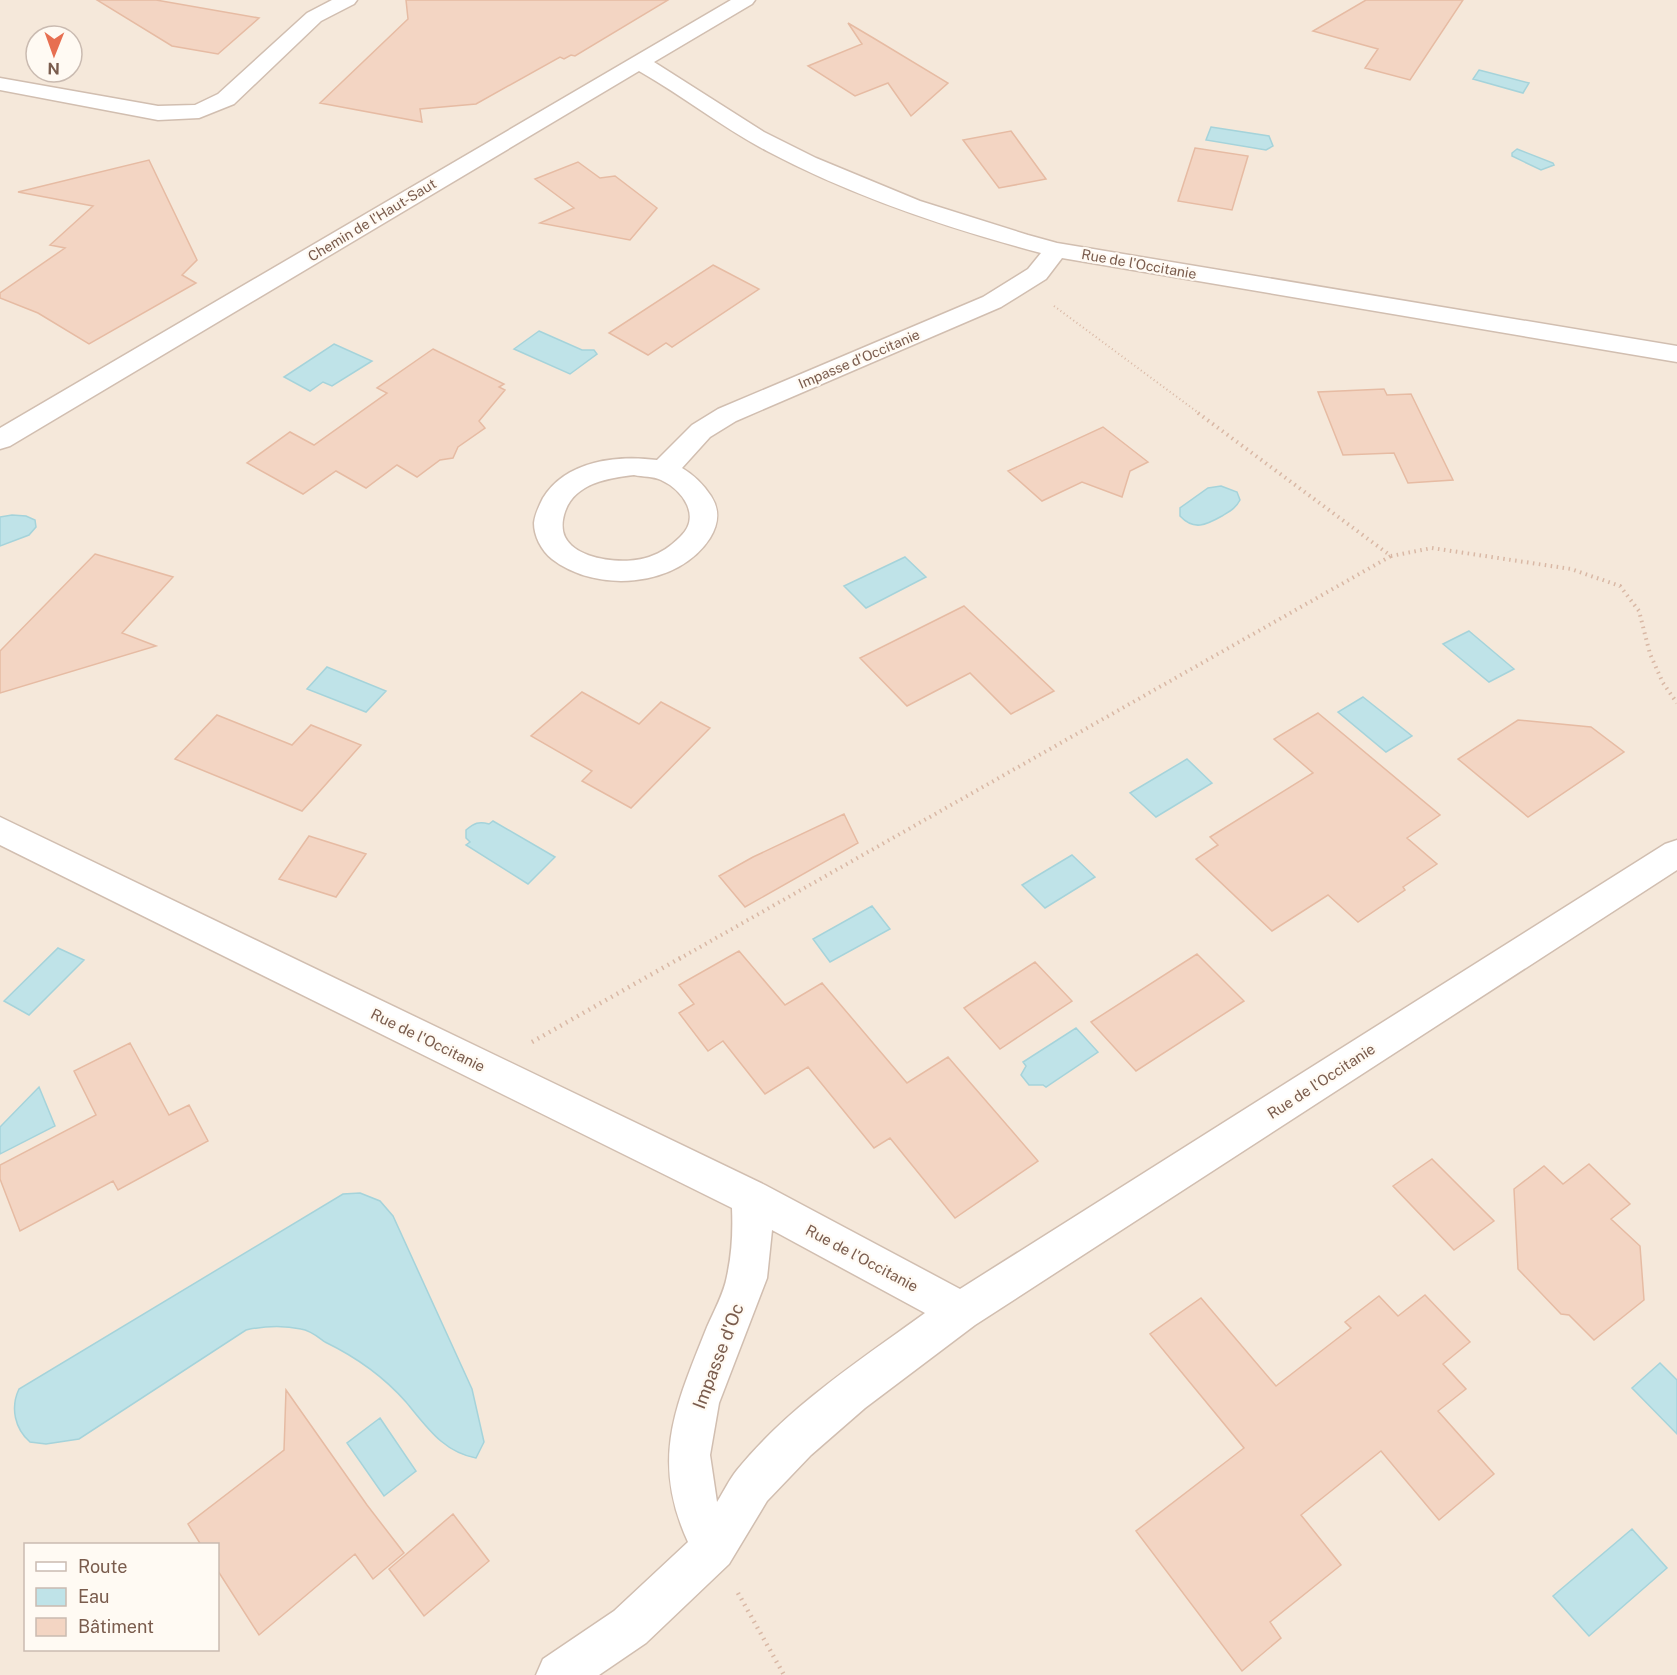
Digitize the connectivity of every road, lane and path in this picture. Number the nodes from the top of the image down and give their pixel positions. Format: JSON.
{"nodes":[{"id":1,"x":347,"y":0,"type":"edge"},
{"id":2,"x":745,"y":0,"type":"edge"},
{"id":3,"x":310,"y":9,"type":"edge"},
{"id":4,"x":638,"y":63,"type":"junction"},
{"id":5,"x":0,"y":84,"type":"edge"},
{"id":6,"x":1056,"y":250,"type":"junction"},
{"id":7,"x":1024,"y":284,"type":"junction"},
{"id":8,"x":1677,"y":354,"type":"edge"},
{"id":9,"x":0,"y":440,"type":"edge"},
{"id":10,"x":663,"y":471,"type":"junction"},
{"id":11,"x":1391,"y":556,"type":"junction"},
{"id":12,"x":1677,"y":703,"type":"edge"},
{"id":13,"x":0,"y":830,"type":"edge"},
{"id":14,"x":1677,"y":853,"type":"edge"},
{"id":15,"x":486,"y":1068,"type":"junction"},
{"id":16,"x":751,"y":1197,"type":"junction"},
{"id":17,"x":961,"y":1311,"type":"junction"},
{"id":18,"x":713,"y":1548,"type":"junction"},
{"id":19,"x":559,"y":1675,"type":"edge"},
{"id":20,"x":784,"y":1675,"type":"edge"}],
"edges":[{"from":1,"to":3,"type":"street"},
{"from":2,"to":4,"type":"street","name":"Chemin de l'Haut-Saut"},
{"from":3,"to":5,"type":"street"},
{"from":4,"to":6,"type":"street","name":"Rue de l'Occitanie"},
{"from":4,"to":9,"type":"street","name":"Chemin de l'Haut-Saut"},
{"from":6,"to":7,"type":"street","name":"Impasse d'Occitanie"},
{"from":6,"to":8,"type":"street","name":"Rue de l'Occitanie"},
{"from":7,"to":10,"type":"street","name":"Impasse d'Occitanie"},
{"from":7,"to":11,"type":"path"},
{"from":10,"to":10,"type":"street"},
{"from":11,"to":12,"type":"path"},
{"from":11,"to":15,"type":"path"},
{"from":13,"to":15,"type":"street","name":"Rue de l'Occitanie"},
{"from":14,"to":17,"type":"street","name":"Rue de l'Occitanie"},
{"from":15,"to":16,"type":"street","name":"Rue de l'Occitanie"},
{"from":16,"to":17,"type":"street","name":"Rue de l'Occitanie"},
{"from":16,"to":18,"type":"street","name":"Impasse d'Oc"},
{"from":17,"to":18,"type":"street"},
{"from":18,"to":19,"type":"street"},
{"from":18,"to":20,"type":"path"}]}
